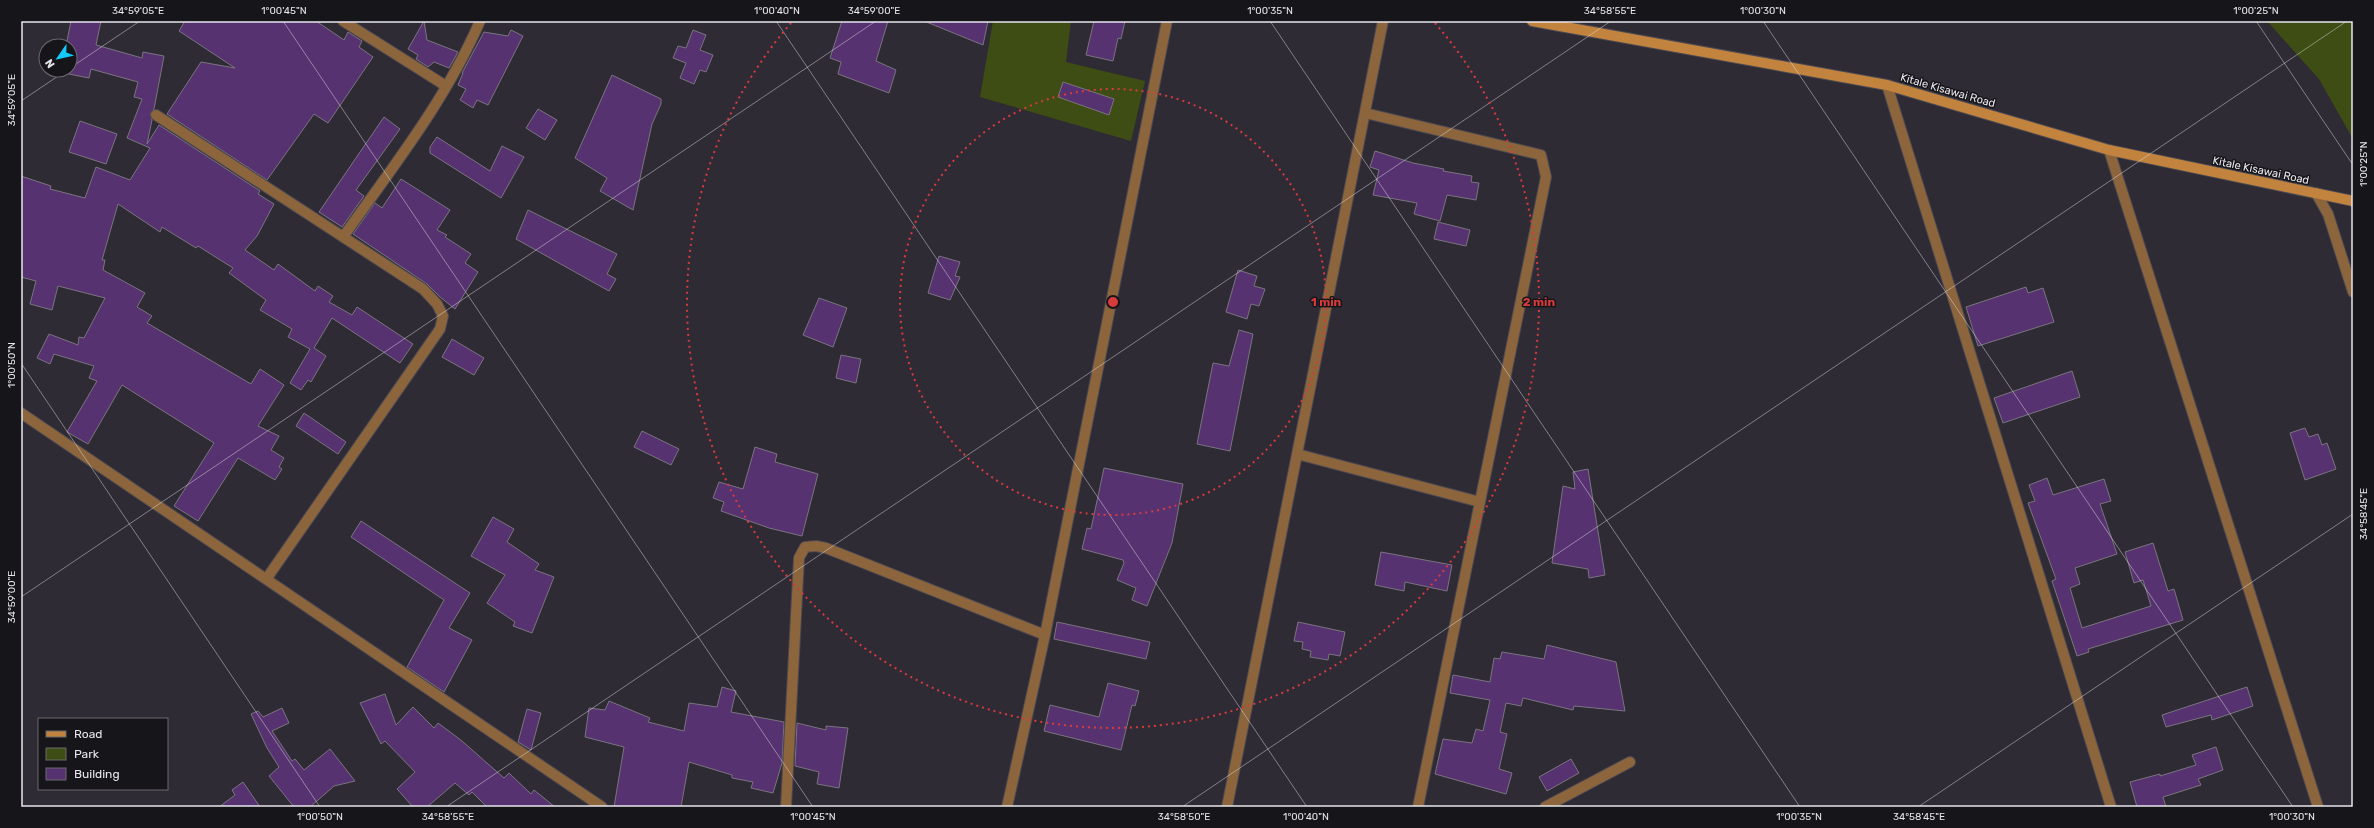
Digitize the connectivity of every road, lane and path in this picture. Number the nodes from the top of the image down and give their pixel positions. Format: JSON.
{"nodes":[{"id":1,"x":343,"y":21,"type":"edge"},
{"id":2,"x":480,"y":21,"type":"edge"},
{"id":3,"x":1167,"y":21,"type":"edge"},
{"id":4,"x":1383,"y":21,"type":"edge"},
{"id":5,"x":1532,"y":21,"type":"edge"},
{"id":6,"x":1887,"y":85,"type":"junction"},
{"id":7,"x":446,"y":86,"type":"junction"},
{"id":8,"x":1365,"y":113,"type":"junction"},
{"id":9,"x":156,"y":115,"type":"dead end"},
{"id":10,"x":2109,"y":150,"type":"junction"},
{"id":11,"x":2316,"y":193,"type":"junction"},
{"id":12,"x":2353,"y":201,"type":"edge"},
{"id":13,"x":343,"y":237,"type":"junction"},
{"id":14,"x":2353,"y":292,"type":"edge"},
{"id":15,"x":21,"y":413,"type":"edge"},
{"id":16,"x":1297,"y":454,"type":"junction"},
{"id":17,"x":1480,"y":502,"type":"junction"},
{"id":18,"x":267,"y":578,"type":"junction"},
{"id":19,"x":1045,"y":635,"type":"junction"},
{"id":20,"x":1630,"y":762,"type":"dead end"},
{"id":21,"x":602,"y":807,"type":"edge"},
{"id":22,"x":786,"y":807,"type":"edge"},
{"id":23,"x":1007,"y":807,"type":"edge"},
{"id":24,"x":1227,"y":807,"type":"edge"},
{"id":25,"x":1418,"y":807,"type":"edge"},
{"id":26,"x":1545,"y":807,"type":"edge"},
{"id":27,"x":2112,"y":807,"type":"edge"},
{"id":28,"x":2318,"y":807,"type":"edge"}],
"edges":[{"from":1,"to":7,"type":"street"},
{"from":2,"to":7,"type":"street"},
{"from":3,"to":19,"type":"street"},
{"from":4,"to":8,"type":"street"},
{"from":5,"to":6,"type":"street","name":"Kitale Kisawai Road"},
{"from":6,"to":10,"type":"street","name":"Kitale Kisawai Road"},
{"from":6,"to":27,"type":"street"},
{"from":7,"to":13,"type":"street"},
{"from":8,"to":16,"type":"street"},
{"from":8,"to":17,"type":"street"},
{"from":9,"to":13,"type":"street"},
{"from":10,"to":11,"type":"street","name":"Kitale Kisawai Road"},
{"from":10,"to":28,"type":"street"},
{"from":11,"to":12,"type":"street","name":"Kitale Kisawai Road"},
{"from":11,"to":14,"type":"street"},
{"from":13,"to":18,"type":"street"},
{"from":15,"to":18,"type":"street"},
{"from":16,"to":17,"type":"street"},
{"from":16,"to":24,"type":"street"},
{"from":17,"to":25,"type":"street"},
{"from":18,"to":21,"type":"street"},
{"from":19,"to":22,"type":"street"},
{"from":19,"to":23,"type":"street"},
{"from":20,"to":26,"type":"street"}]}
